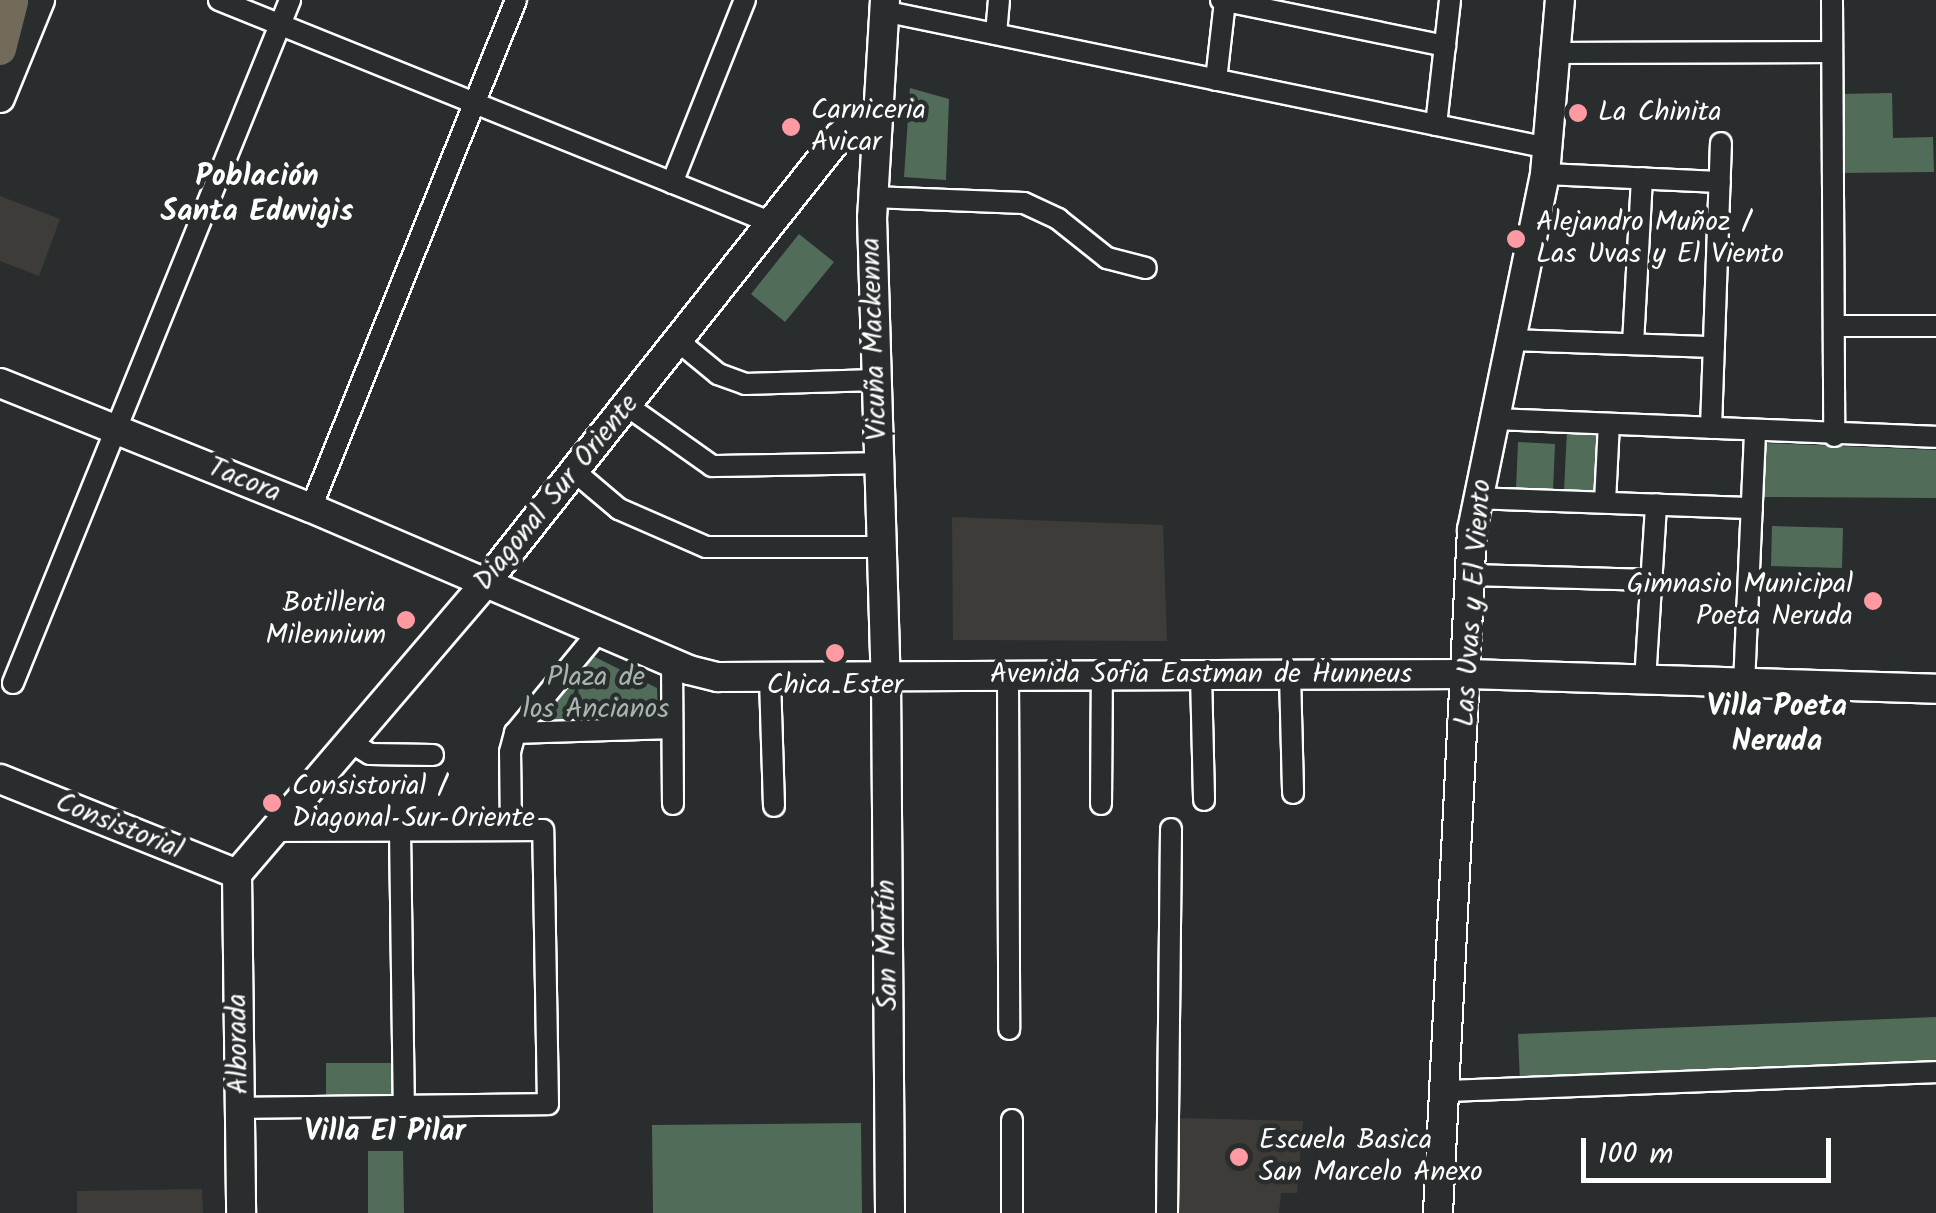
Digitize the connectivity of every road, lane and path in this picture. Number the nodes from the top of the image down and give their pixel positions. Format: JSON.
{"nodes":[{"id":1,"x":219,"y":0,"type":"edge"},
{"id":2,"x":290,"y":0,"type":"edge"},
{"id":3,"x":516,"y":0,"type":"edge"},
{"id":4,"x":745,"y":0,"type":"edge"},
{"id":5,"x":999,"y":0,"type":"edge"},
{"id":6,"x":1223,"y":0,"type":"edge"},
{"id":7,"x":1450,"y":0,"type":"edge"},
{"id":8,"x":1560,"y":0,"type":"edge"},
{"id":9,"x":1832,"y":0,"type":"edge"},
{"id":10,"x":884,"y":6,"type":"edge"},
{"id":11,"x":1283,"y":6,"type":"edge"},
{"id":12,"x":16,"y":7,"type":"edge"},
{"id":13,"x":280,"y":25,"type":"junction"},
{"id":14,"x":996,"y":34,"type":"junction"},
{"id":15,"x":1445,"y":46,"type":"junction"},
{"id":16,"x":0,"y":49,"type":"edge"},
{"id":17,"x":1832,"y":52,"type":"junction"},
{"id":18,"x":1556,"y":53,"type":"junction"},
{"id":19,"x":1216,"y":80,"type":"junction"},
{"id":20,"x":0,"y":98,"type":"edge"},
{"id":21,"x":474,"y":103,"type":"junction"},
{"id":22,"x":876,"y":115,"type":"junction"},
{"id":23,"x":1436,"y":125,"type":"junction"},
{"id":24,"x":1722,"y":142,"type":"dead end"},
{"id":25,"x":1546,"y":161,"type":"junction"},
{"id":26,"x":1642,"y":178,"type":"junction"},
{"id":27,"x":1720,"y":182,"type":"junction"},
{"id":28,"x":672,"y":183,"type":"junction"},
{"id":29,"x":872,"y":197,"type":"junction"},
{"id":30,"x":772,"y":223,"type":"junction"},
{"id":31,"x":1146,"y":268,"type":"dead end"},
{"id":32,"x":1834,"y":326,"type":"junction"},
{"id":33,"x":1936,"y":326,"type":"edge"},
{"id":34,"x":1510,"y":340,"type":"junction"},
{"id":35,"x":678,"y":341,"type":"junction"},
{"id":36,"x":1634,"y":344,"type":"junction"},
{"id":37,"x":1714,"y":346,"type":"junction"},
{"id":38,"x":876,"y":380,"type":"junction"},
{"id":39,"x":0,"y":383,"type":"edge"},
{"id":40,"x":626,"y":406,"type":"junction"},
{"id":41,"x":1492,"y":419,"type":"junction"},
{"id":42,"x":1608,"y":424,"type":"junction"},
{"id":43,"x":116,"y":428,"type":"junction"},
{"id":44,"x":1711,"y":428,"type":"junction"},
{"id":45,"x":1755,"y":430,"type":"junction"},
{"id":46,"x":1834,"y":436,"type":"junction"},
{"id":47,"x":1936,"y":437,"type":"edge"},
{"id":48,"x":879,"y":463,"type":"junction"},
{"id":49,"x":574,"y":471,"type":"junction"},
{"id":50,"x":1476,"y":498,"type":"junction"},
{"id":51,"x":1606,"y":502,"type":"junction"},
{"id":52,"x":1656,"y":504,"type":"junction"},
{"id":53,"x":312,"y":508,"type":"junction"},
{"id":54,"x":1752,"y":508,"type":"junction"},
{"id":55,"x":881,"y":547,"type":"junction"},
{"id":56,"x":1471,"y":575,"type":"junction"},
{"id":57,"x":1652,"y":580,"type":"junction"},
{"id":58,"x":486,"y":582,"type":"junction"},
{"id":59,"x":599,"y":631,"type":"junction"},
{"id":60,"x":672,"y":662,"type":"junction"},
{"id":61,"x":1468,"y":674,"type":"junction"},
{"id":62,"x":1290,"y":675,"type":"junction"},
{"id":63,"x":1102,"y":676,"type":"junction"},
{"id":64,"x":1201,"y":676,"type":"junction"},
{"id":65,"x":1008,"y":677,"type":"junction"},
{"id":66,"x":886,"y":678,"type":"junction"},
{"id":67,"x":770,"y":679,"type":"junction"},
{"id":68,"x":1645,"y":681,"type":"junction"},
{"id":69,"x":13,"y":683,"type":"dead end"},
{"id":70,"x":1744,"y":684,"type":"junction"},
{"id":71,"x":1936,"y":689,"type":"edge"},
{"id":72,"x":672,"y":728,"type":"junction"},
{"id":73,"x":515,"y":732,"type":"junction"},
{"id":74,"x":350,"y":742,"type":"junction"},
{"id":75,"x":433,"y":754,"type":"dead end"},
{"id":76,"x":0,"y":779,"type":"edge"},
{"id":77,"x":1293,"y":793,"type":"dead end"},
{"id":78,"x":1204,"y":800,"type":"dead end"},
{"id":79,"x":673,"y":804,"type":"dead end"},
{"id":80,"x":1101,"y":804,"type":"dead end"},
{"id":81,"x":774,"y":806,"type":"dead end"},
{"id":82,"x":1171,"y":829,"type":"dead end"},
{"id":83,"x":274,"y":830,"type":"junction"},
{"id":84,"x":400,"y":830,"type":"junction"},
{"id":85,"x":512,"y":830,"type":"junction"},
{"id":86,"x":237,"y":874,"type":"junction"},
{"id":87,"x":1010,"y":1029,"type":"dead end"},
{"id":88,"x":1936,"y":1072,"type":"edge"},
{"id":89,"x":1445,"y":1092,"type":"junction"},
{"id":90,"x":404,"y":1106,"type":"junction"},
{"id":91,"x":240,"y":1108,"type":"junction"},
{"id":92,"x":1012,"y":1120,"type":"dead end"},
{"id":93,"x":241,"y":1213,"type":"edge"},
{"id":94,"x":890,"y":1213,"type":"edge"},
{"id":95,"x":1012,"y":1213,"type":"edge"},
{"id":96,"x":1168,"y":1213,"type":"edge"},
{"id":97,"x":1438,"y":1213,"type":"edge"}],
"edges":[{"from":1,"to":13,"type":"street"},
{"from":2,"to":13,"type":"street"},
{"from":3,"to":21,"type":"street"},
{"from":4,"to":28,"type":"street"},
{"from":5,"to":14,"type":"street"},
{"from":6,"to":11,"type":"street"},
{"from":6,"to":19,"type":"street"},
{"from":7,"to":15,"type":"street"},
{"from":8,"to":18,"type":"street","name":"Las Uvas y El Viento"},
{"from":9,"to":17,"type":"street"},
{"from":10,"to":14,"type":"street"},
{"from":10,"to":22,"type":"street","name":"Vicuña Mackenna"},
{"from":11,"to":15,"type":"street"},
{"from":12,"to":16,"type":"main road"},
{"from":12,"to":20,"type":"street"},
{"from":13,"to":21,"type":"street"},
{"from":13,"to":43,"type":"street"},
{"from":14,"to":19,"type":"street"},
{"from":15,"to":23,"type":"street"},
{"from":17,"to":18,"type":"street"},
{"from":17,"to":32,"type":"street"},
{"from":18,"to":25,"type":"street","name":"Las Uvas y El Viento"},
{"from":19,"to":23,"type":"street"},
{"from":21,"to":28,"type":"street"},
{"from":21,"to":53,"type":"street"},
{"from":22,"to":29,"type":"street","name":"Vicuña Mackenna"},
{"from":22,"to":30,"type":"street","name":"Diagonal Sur Oriente"},
{"from":23,"to":25,"type":"street"},
{"from":24,"to":27,"type":"street"},
{"from":25,"to":26,"type":"street"},
{"from":25,"to":34,"type":"street","name":"Las Uvas y El Viento"},
{"from":26,"to":27,"type":"street"},
{"from":26,"to":36,"type":"street"},
{"from":27,"to":37,"type":"street"},
{"from":28,"to":30,"type":"street"},
{"from":29,"to":31,"type":"street"},
{"from":29,"to":38,"type":"street","name":"Vicuña Mackenna"},
{"from":30,"to":35,"type":"street","name":"Diagonal Sur Oriente"},
{"from":32,"to":33,"type":"street"},
{"from":32,"to":46,"type":"street"},
{"from":34,"to":36,"type":"street"},
{"from":34,"to":41,"type":"street","name":"Las Uvas y El Viento"},
{"from":35,"to":38,"type":"street"},
{"from":35,"to":40,"type":"street","name":"Diagonal Sur Oriente"},
{"from":36,"to":37,"type":"street"},
{"from":37,"to":44,"type":"street"},
{"from":38,"to":48,"type":"street","name":"Vicuña Mackenna"},
{"from":39,"to":43,"type":"street","name":"Tacora"},
{"from":40,"to":48,"type":"street"},
{"from":40,"to":49,"type":"street","name":"Diagonal Sur Oriente"},
{"from":41,"to":42,"type":"street"},
{"from":41,"to":50,"type":"street","name":"Las Uvas y El Viento"},
{"from":42,"to":44,"type":"street"},
{"from":42,"to":51,"type":"street"},
{"from":43,"to":53,"type":"street","name":"Tacora"},
{"from":43,"to":69,"type":"street"},
{"from":44,"to":45,"type":"street"},
{"from":45,"to":46,"type":"street"},
{"from":45,"to":54,"type":"street"},
{"from":46,"to":47,"type":"street"},
{"from":48,"to":55,"type":"street","name":"Vicuña Mackenna"},
{"from":49,"to":55,"type":"street"},
{"from":49,"to":58,"type":"street","name":"Diagonal Sur Oriente"},
{"from":50,"to":51,"type":"street"},
{"from":50,"to":56,"type":"street","name":"Las Uvas y El Viento"},
{"from":51,"to":52,"type":"street"},
{"from":52,"to":54,"type":"street"},
{"from":52,"to":57,"type":"street"},
{"from":53,"to":58,"type":"street","name":"Tacora"},
{"from":54,"to":70,"type":"street"},
{"from":55,"to":66,"type":"street","name":"Vicuña Mackenna"},
{"from":56,"to":57,"type":"street"},
{"from":56,"to":61,"type":"street","name":"Las Uvas y El Viento"},
{"from":57,"to":68,"type":"street"},
{"from":58,"to":59,"type":"street","name":"Avenida Sofía Eastman de Hunneus"},
{"from":58,"to":74,"type":"street","name":"Diagonal Sur Oriente"},
{"from":59,"to":60,"type":"street","name":"Avenida Sofía Eastman de Hunneus"},
{"from":59,"to":73,"type":"street"},
{"from":60,"to":67,"type":"street","name":"Avenida Sofía Eastman de Hunneus"},
{"from":60,"to":72,"type":"street"},
{"from":61,"to":62,"type":"street","name":"Avenida Sofía Eastman de Hunneus"},
{"from":61,"to":68,"type":"street","name":"Avenida Sofía Eastman de Hunneus"},
{"from":61,"to":89,"type":"street","name":"Las Uvas y El Viento"},
{"from":62,"to":64,"type":"street","name":"Avenida Sofía Eastman de Hunneus"},
{"from":62,"to":77,"type":"street"},
{"from":63,"to":64,"type":"street","name":"Avenida Sofía Eastman de Hunneus"},
{"from":63,"to":65,"type":"street","name":"Avenida Sofía Eastman de Hunneus"},
{"from":63,"to":80,"type":"street"},
{"from":64,"to":78,"type":"street"},
{"from":65,"to":66,"type":"street","name":"Avenida Sofía Eastman de Hunneus"},
{"from":65,"to":87,"type":"street"},
{"from":66,"to":67,"type":"street","name":"Avenida Sofía Eastman de Hunneus"},
{"from":66,"to":94,"type":"street","name":"San Martín"},
{"from":67,"to":81,"type":"street"},
{"from":68,"to":70,"type":"street","name":"Avenida Sofía Eastman de Hunneus"},
{"from":70,"to":71,"type":"street","name":"Avenida Sofía Eastman de Hunneus"},
{"from":72,"to":73,"type":"street"},
{"from":72,"to":79,"type":"street"},
{"from":73,"to":85,"type":"street"},
{"from":74,"to":75,"type":"street"},
{"from":74,"to":83,"type":"street","name":"Diagonal Sur Oriente"},
{"from":76,"to":86,"type":"street","name":"Consistorial"},
{"from":82,"to":96,"type":"street"},
{"from":83,"to":84,"type":"street"},
{"from":83,"to":86,"type":"street","name":"Diagonal Sur Oriente"},
{"from":84,"to":85,"type":"street"},
{"from":84,"to":90,"type":"street"},
{"from":85,"to":90,"type":"street"},
{"from":86,"to":91,"type":"street","name":"Alborada"},
{"from":88,"to":89,"type":"street"},
{"from":89,"to":97,"type":"street","name":"Las Uvas y El Viento"},
{"from":90,"to":91,"type":"street"},
{"from":91,"to":93,"type":"street","name":"Alborada"},
{"from":92,"to":95,"type":"street"}]}
